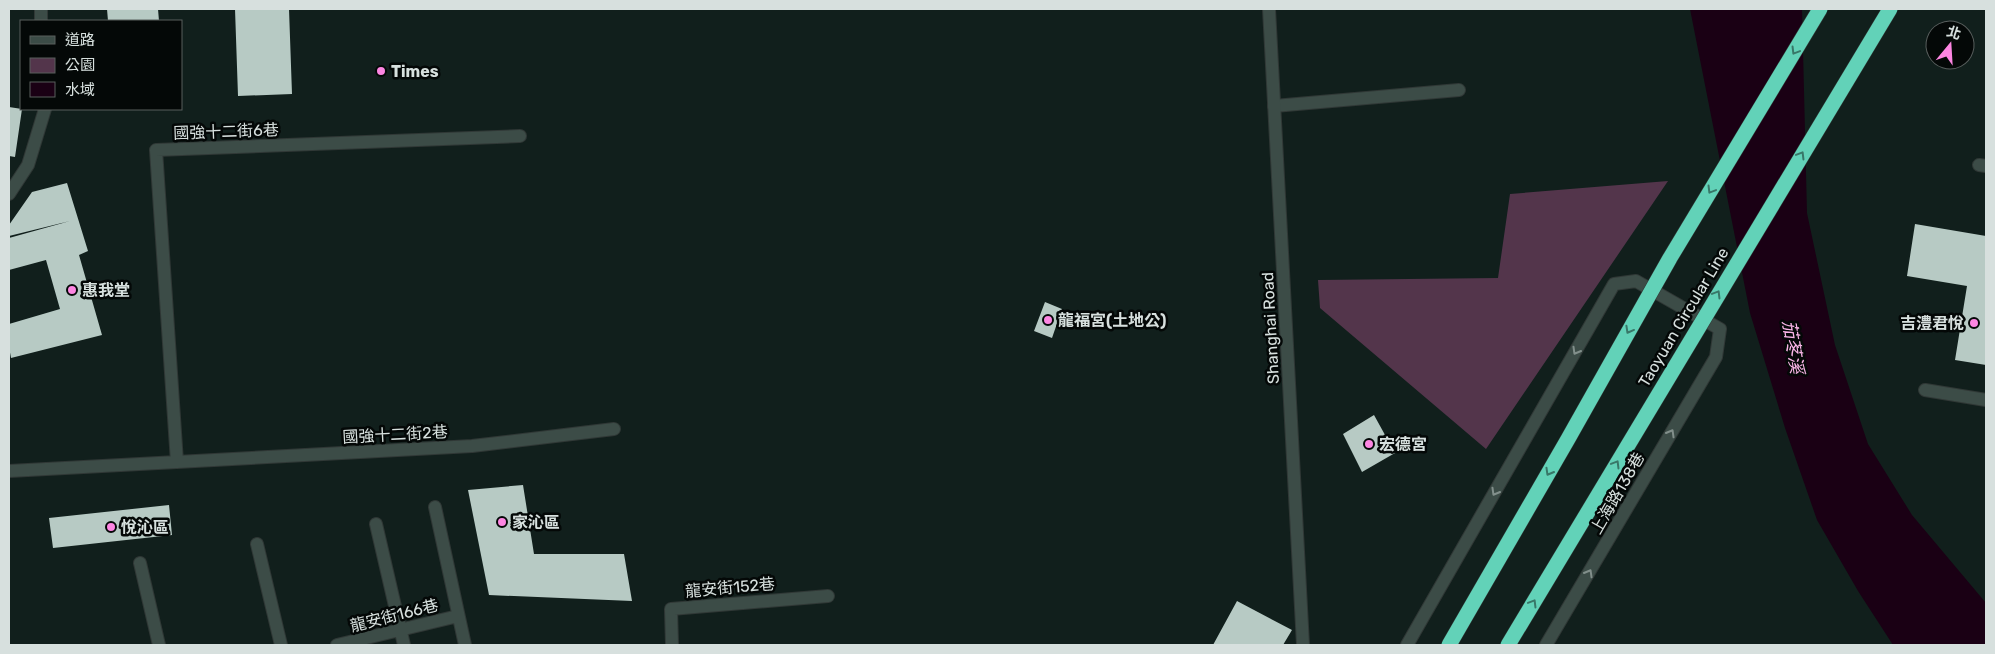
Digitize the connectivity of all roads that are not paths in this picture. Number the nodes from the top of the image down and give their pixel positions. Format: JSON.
{"nodes":[{"id":1,"x":1269,"y":9,"type":"edge"},
{"id":2,"x":1820,"y":9,"type":"edge"},
{"id":3,"x":1890,"y":9,"type":"edge"},
{"id":4,"x":1459,"y":90,"type":"dead end"},
{"id":5,"x":1274,"y":106,"type":"junction"},
{"id":6,"x":45,"y":110,"type":"edge"},
{"id":7,"x":520,"y":136,"type":"dead end"},
{"id":8,"x":9,"y":194,"type":"edge"},
{"id":9,"x":1925,"y":390,"type":"dead end"},
{"id":10,"x":1986,"y":400,"type":"edge"},
{"id":11,"x":614,"y":429,"type":"dead end"},
{"id":12,"x":177,"y":462,"type":"junction"},
{"id":13,"x":9,"y":471,"type":"edge"},
{"id":14,"x":435,"y":507,"type":"dead end"},
{"id":15,"x":376,"y":524,"type":"dead end"},
{"id":16,"x":257,"y":544,"type":"dead end"},
{"id":17,"x":140,"y":563,"type":"dead end"},
{"id":18,"x":828,"y":596,"type":"dead end"},
{"id":19,"x":458,"y":616,"type":"junction"},
{"id":20,"x":401,"y":630,"type":"junction"},
{"id":21,"x":159,"y":645,"type":"edge"},
{"id":22,"x":280,"y":645,"type":"edge"},
{"id":23,"x":337,"y":645,"type":"edge"},
{"id":24,"x":404,"y":645,"type":"edge"},
{"id":25,"x":465,"y":645,"type":"edge"},
{"id":26,"x":672,"y":645,"type":"edge"},
{"id":27,"x":1303,"y":645,"type":"edge"},
{"id":28,"x":1407,"y":645,"type":"edge"},
{"id":29,"x":1449,"y":645,"type":"edge"},
{"id":30,"x":1508,"y":645,"type":"edge"},
{"id":31,"x":1546,"y":645,"type":"edge"}],
"edges":[{"from":1,"to":5,"type":"street","name":"Shanghai Road"},
{"from":2,"to":29,"type":"highway","one_way":true,"bridge":true},
{"from":30,"to":3,"type":"highway","name":"Taoyuan Circular Line","one_way":true,"bridge":true},
{"from":4,"to":5,"type":"street"},
{"from":5,"to":27,"type":"street","name":"Shanghai Road"},
{"from":6,"to":8,"type":"street"},
{"from":7,"to":12,"type":"street","name":"國強十二街6巷"},
{"from":9,"to":10,"type":"street"},
{"from":11,"to":12,"type":"street","name":"國強十二街2巷"},
{"from":12,"to":13,"type":"street","name":"國強十二街2巷"},
{"from":14,"to":19,"type":"street"},
{"from":15,"to":20,"type":"street"},
{"from":16,"to":22,"type":"street"},
{"from":17,"to":21,"type":"street"},
{"from":18,"to":26,"type":"street","name":"龍安街152巷"},
{"from":19,"to":20,"type":"street","name":"龍安街166巷"},
{"from":19,"to":25,"type":"street"},
{"from":20,"to":23,"type":"street","name":"龍安街166巷"},
{"from":20,"to":24,"type":"street"},
{"from":31,"to":28,"type":"street","name":"上海路138巷","one_way":true}]}
